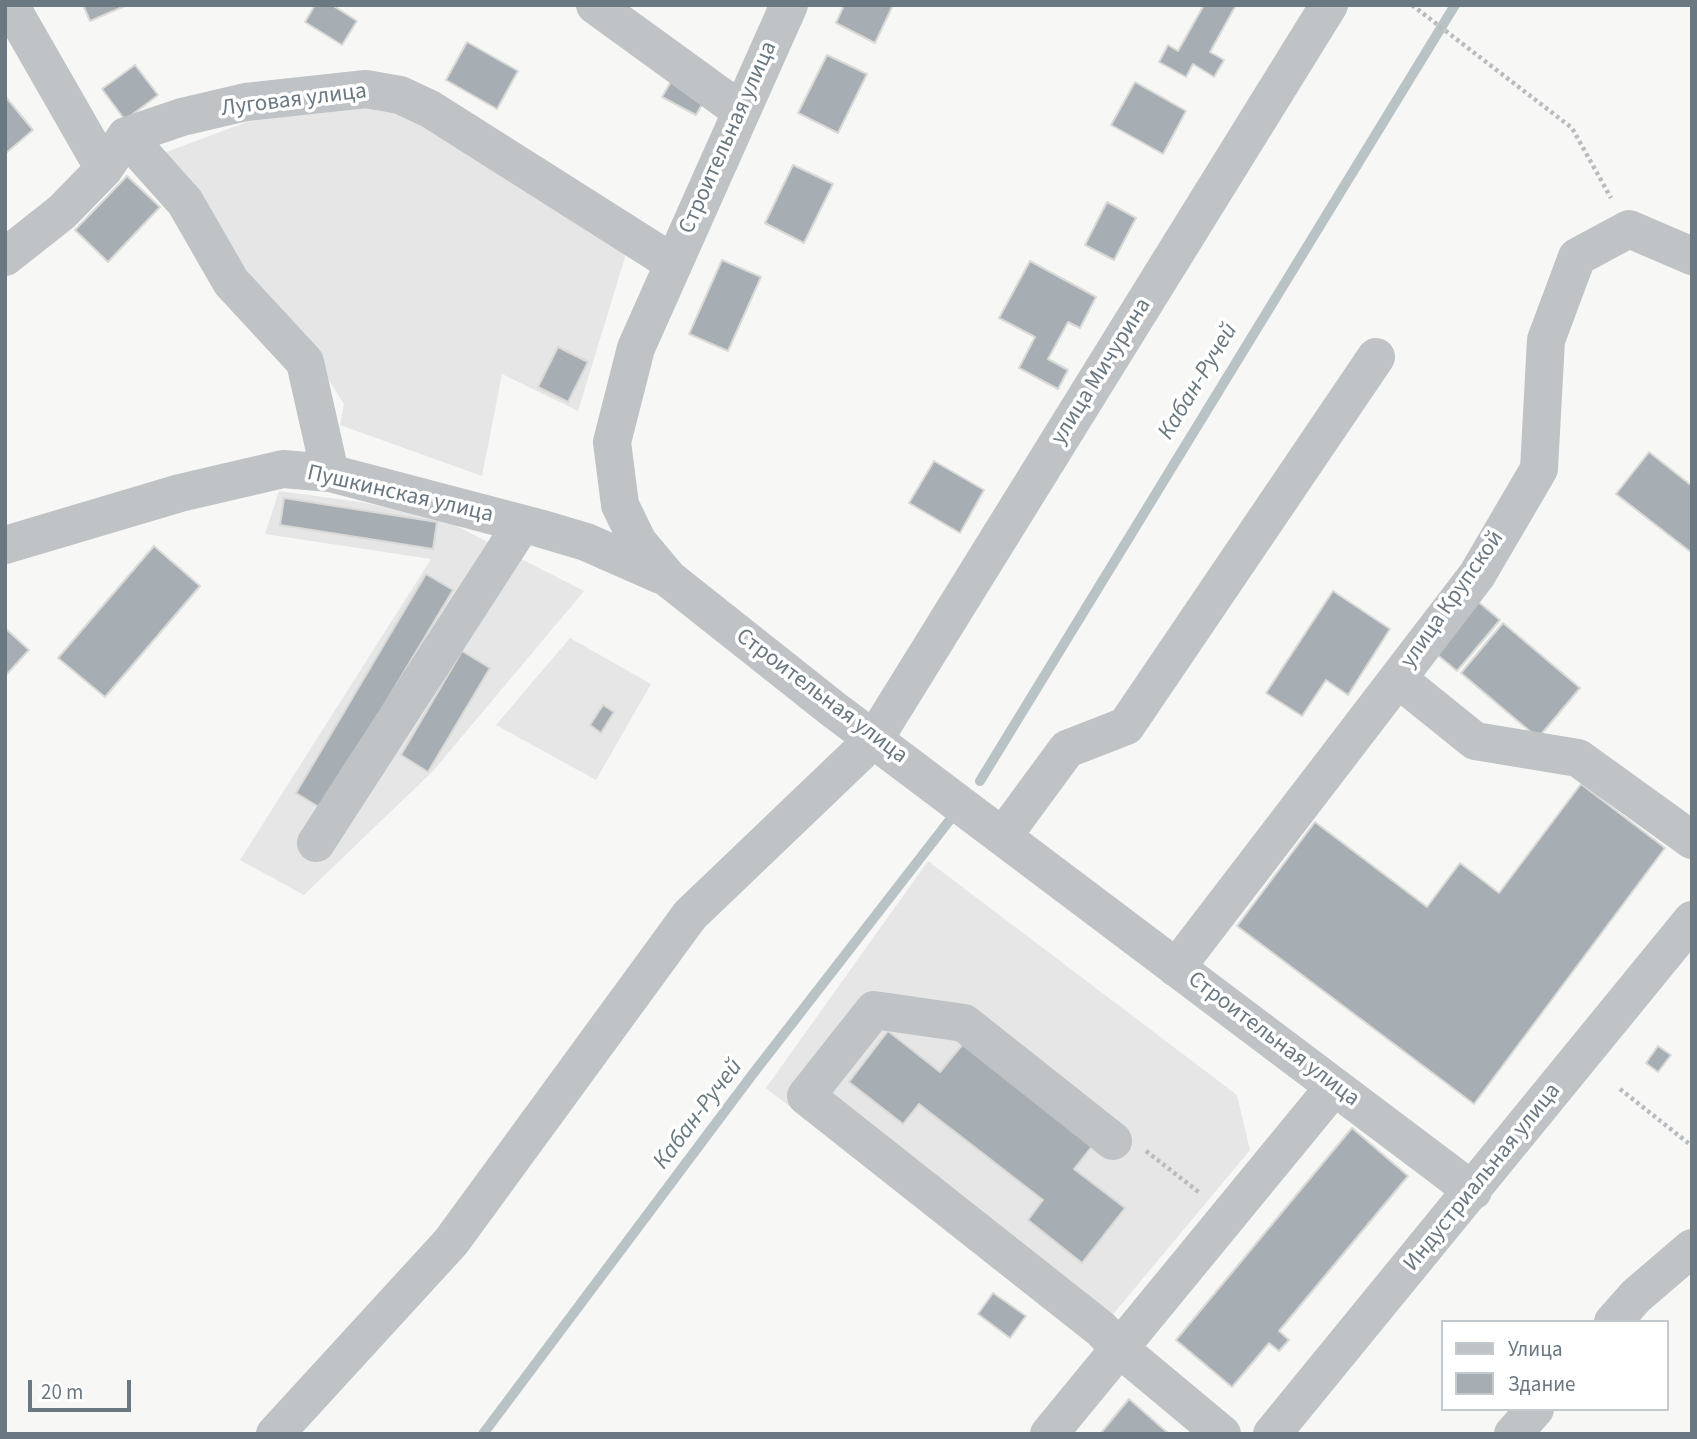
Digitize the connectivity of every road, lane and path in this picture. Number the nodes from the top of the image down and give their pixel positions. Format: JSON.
{"nodes":[{"id":1,"x":10,"y":5,"type":"edge"},
{"id":2,"x":596,"y":5,"type":"edge"},
{"id":3,"x":789,"y":5,"type":"edge"},
{"id":4,"x":1329,"y":5,"type":"edge"},
{"id":5,"x":1412,"y":5,"type":"edge"},
{"id":6,"x":741,"y":111,"type":"junction"},
{"id":7,"x":126,"y":136,"type":"junction"},
{"id":8,"x":104,"y":169,"type":"junction"},
{"id":9,"x":1629,"y":229,"type":"junction"},
{"id":10,"x":5,"y":257,"type":"edge"},
{"id":11,"x":1692,"y":257,"type":"edge"},
{"id":12,"x":673,"y":263,"type":"junction"},
{"id":13,"x":1376,"y":357,"type":"dead end"},
{"id":14,"x":330,"y":473,"type":"junction"},
{"id":15,"x":522,"y":524,"type":"junction"},
{"id":16,"x":5,"y":545,"type":"edge"},
{"id":17,"x":669,"y":579,"type":"junction"},
{"id":18,"x":1398,"y":679,"type":"junction"},
{"id":19,"x":875,"y":738,"type":"junction"},
{"id":20,"x":1003,"y":836,"type":"junction"},
{"id":21,"x":1692,"y":840,"type":"edge"},
{"id":22,"x":316,"y":843,"type":"dead end"},
{"id":23,"x":1692,"y":920,"type":"edge"},
{"id":24,"x":1176,"y":968,"type":"junction"},
{"id":25,"x":1334,"y":1087,"type":"junction"},
{"id":26,"x":1620,"y":1089,"type":"dead end"},
{"id":27,"x":1113,"y":1141,"type":"joint"},
{"id":28,"x":1692,"y":1146,"type":"edge"},
{"id":29,"x":1473,"y":1191,"type":"junction"},
{"id":30,"x":1228,"y":1215,"type":"junction"},
{"id":31,"x":1692,"y":1248,"type":"edge"},
{"id":32,"x":1615,"y":1320,"type":"edge"},
{"id":33,"x":1120,"y":1349,"type":"junction"},
{"id":34,"x":1533,"y":1411,"type":"edge"},
{"id":35,"x":275,"y":1434,"type":"edge"},
{"id":36,"x":1049,"y":1434,"type":"edge"},
{"id":37,"x":1222,"y":1434,"type":"edge"},
{"id":38,"x":1272,"y":1434,"type":"edge"},
{"id":39,"x":1513,"y":1434,"type":"edge"}],
"edges":[{"from":1,"to":8,"type":"street"},
{"from":2,"to":6,"type":"street"},
{"from":3,"to":6,"type":"street","name":"Строительная улица"},
{"from":4,"to":19,"type":"street","name":"улица Мичурина"},
{"from":5,"to":9,"type":"path"},
{"from":6,"to":12,"type":"street","name":"Строительная улица"},
{"from":7,"to":8,"type":"street"},
{"from":7,"to":12,"type":"street","name":"Луговая улица"},
{"from":7,"to":14,"type":"street"},
{"from":8,"to":10,"type":"street"},
{"from":9,"to":11,"type":"street"},
{"from":9,"to":18,"type":"street","name":"улица Крупской"},
{"from":12,"to":17,"type":"street","name":"Строительная улица"},
{"from":13,"to":20,"type":"street"},
{"from":14,"to":15,"type":"street","name":"Пушкинская улица"},
{"from":14,"to":16,"type":"street","name":"Пушкинская улица"},
{"from":15,"to":17,"type":"street","name":"Пушкинская улица"},
{"from":15,"to":22,"type":"street"},
{"from":17,"to":19,"type":"street","name":"Строительная улица"},
{"from":18,"to":21,"type":"street"},
{"from":18,"to":24,"type":"street","name":"улица Крупской"},
{"from":19,"to":20,"type":"street","name":"Строительная улица"},
{"from":19,"to":35,"type":"street","name":"улица Мичурина"},
{"from":20,"to":24,"type":"street","name":"Строительная улица"},
{"from":23,"to":29,"type":"street","name":"Индустриальная улица"},
{"from":24,"to":25,"type":"street","name":"Строительная улица"},
{"from":25,"to":29,"type":"street","name":"Строительная улица"},
{"from":25,"to":30,"type":"street"},
{"from":26,"to":28,"type":"path"},
{"from":27,"to":30,"type":"path"},
{"from":27,"to":33,"type":"street"},
{"from":29,"to":38,"type":"street","name":"Индустриальная улица"},
{"from":30,"to":33,"type":"street"},
{"from":31,"to":32,"type":"street"},
{"from":33,"to":36,"type":"street"},
{"from":33,"to":37,"type":"street"},
{"from":34,"to":39,"type":"street"}]}
